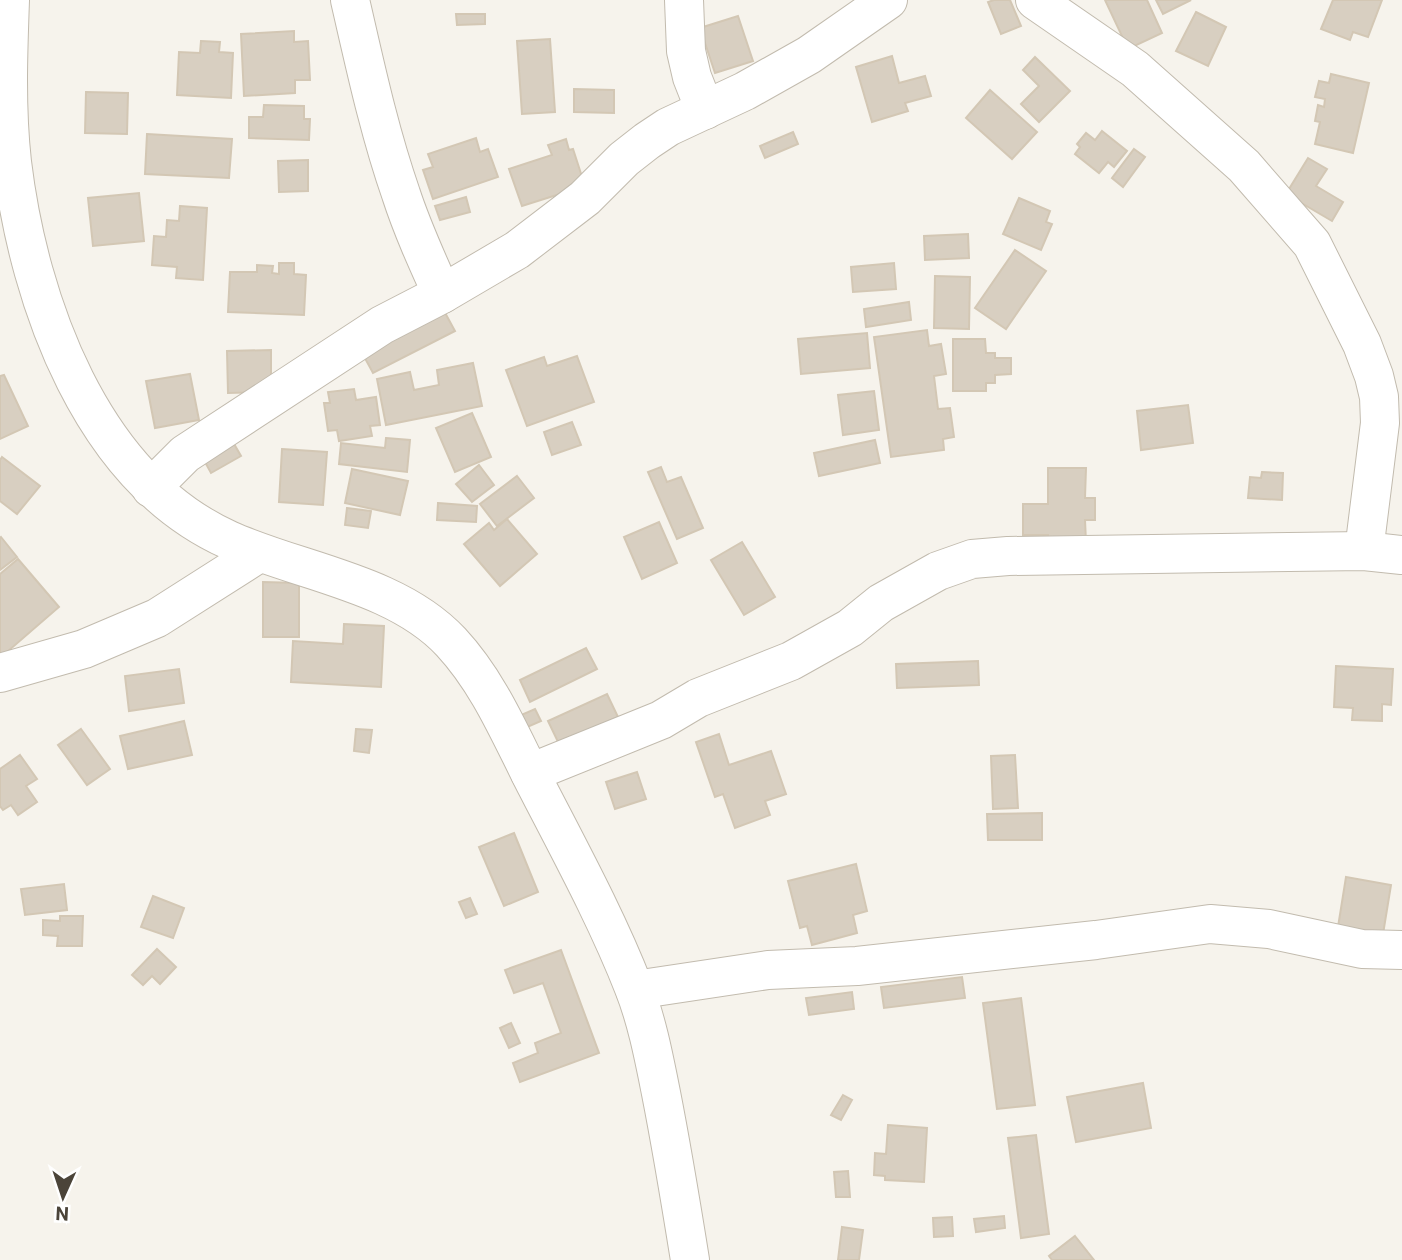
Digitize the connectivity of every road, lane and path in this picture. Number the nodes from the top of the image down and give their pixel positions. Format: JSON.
{"nodes":[{"id":1,"x":10,"y":0,"type":"edge"},
{"id":2,"x":350,"y":0,"type":"edge"},
{"id":3,"x":684,"y":0,"type":"edge"},
{"id":4,"x":888,"y":0,"type":"edge"},
{"id":5,"x":1035,"y":0,"type":"edge"},
{"id":6,"x":705,"y":110,"type":"junction"},
{"id":7,"x":14,"y":257,"type":"edge"},
{"id":8,"x":442,"y":294,"type":"junction"},
{"id":9,"x":151,"y":488,"type":"junction"},
{"id":10,"x":1364,"y":551,"type":"junction"},
{"id":11,"x":258,"y":553,"type":"junction"},
{"id":12,"x":1402,"y":555,"type":"edge"},
{"id":13,"x":0,"y":673,"type":"edge"},
{"id":14,"x":530,"y":773,"type":"junction"},
{"id":15,"x":1402,"y":950,"type":"edge"},
{"id":16,"x":635,"y":990,"type":"junction"},
{"id":17,"x":690,"y":1260,"type":"edge"}],
"edges":[{"from":1,"to":7,"type":"street"},
{"from":2,"to":8,"type":"street"},
{"from":3,"to":6,"type":"street"},
{"from":4,"to":6,"type":"street"},
{"from":5,"to":10,"type":"street"},
{"from":6,"to":8,"type":"street"},
{"from":7,"to":9,"type":"street"},
{"from":8,"to":9,"type":"street"},
{"from":9,"to":11,"type":"street"},
{"from":10,"to":12,"type":"street"},
{"from":10,"to":14,"type":"street"},
{"from":11,"to":13,"type":"street"},
{"from":11,"to":14,"type":"street"},
{"from":14,"to":16,"type":"street"},
{"from":15,"to":16,"type":"street"},
{"from":16,"to":17,"type":"street"}]}
